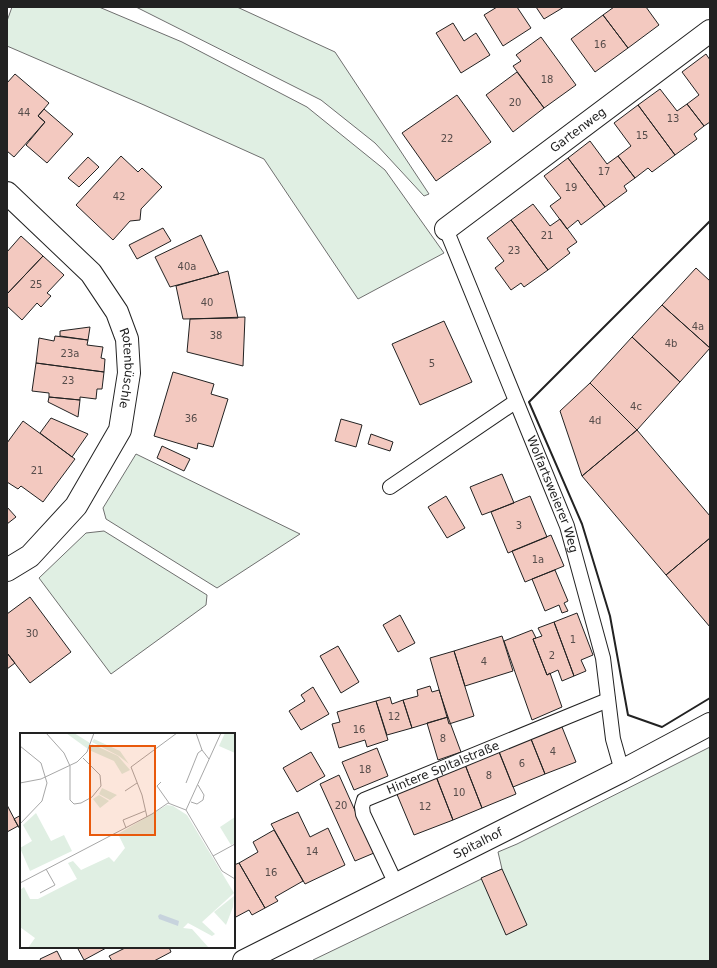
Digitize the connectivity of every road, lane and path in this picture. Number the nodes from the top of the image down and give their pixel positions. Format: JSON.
{"nodes":[{"id":1,"x":710,"y":32,"type":"edge"},
{"id":2,"x":7,"y":193,"type":"edge"},
{"id":3,"x":446,"y":229,"type":"joint"},
{"id":4,"x":515,"y":402,"type":"junction"},
{"id":5,"x":390,"y":487,"type":"dead end"},
{"id":6,"x":7,"y":570,"type":"edge"},
{"id":7,"x":608,"y":700,"type":"junction"},
{"id":8,"x":710,"y":724,"type":"edge"},
{"id":9,"x":622,"y":771,"type":"junction"},
{"id":10,"x":396,"y":884,"type":"junction"},
{"id":11,"x":244,"y":961,"type":"edge"}],
"edges":[{"from":1,"to":3,"type":"street","name":"Gartenweg"},
{"from":2,"to":6,"type":"street","name":"Rotenbüschle"},
{"from":3,"to":4,"type":"lane","name":"Wolfartsweierer Weg"},
{"from":4,"to":5,"type":"lane"},
{"from":4,"to":7,"type":"lane","name":"Wolfartsweierer Weg"},
{"from":7,"to":9,"type":"lane","name":"Wolfartsweierer Weg"},
{"from":7,"to":10,"type":"lane","name":"Hintere Spitalstraße"},
{"from":8,"to":9,"type":"street","name":"Spitalhof"},
{"from":9,"to":10,"type":"street","name":"Spitalhof"},
{"from":10,"to":11,"type":"street","name":"Spitalhof"}]}
